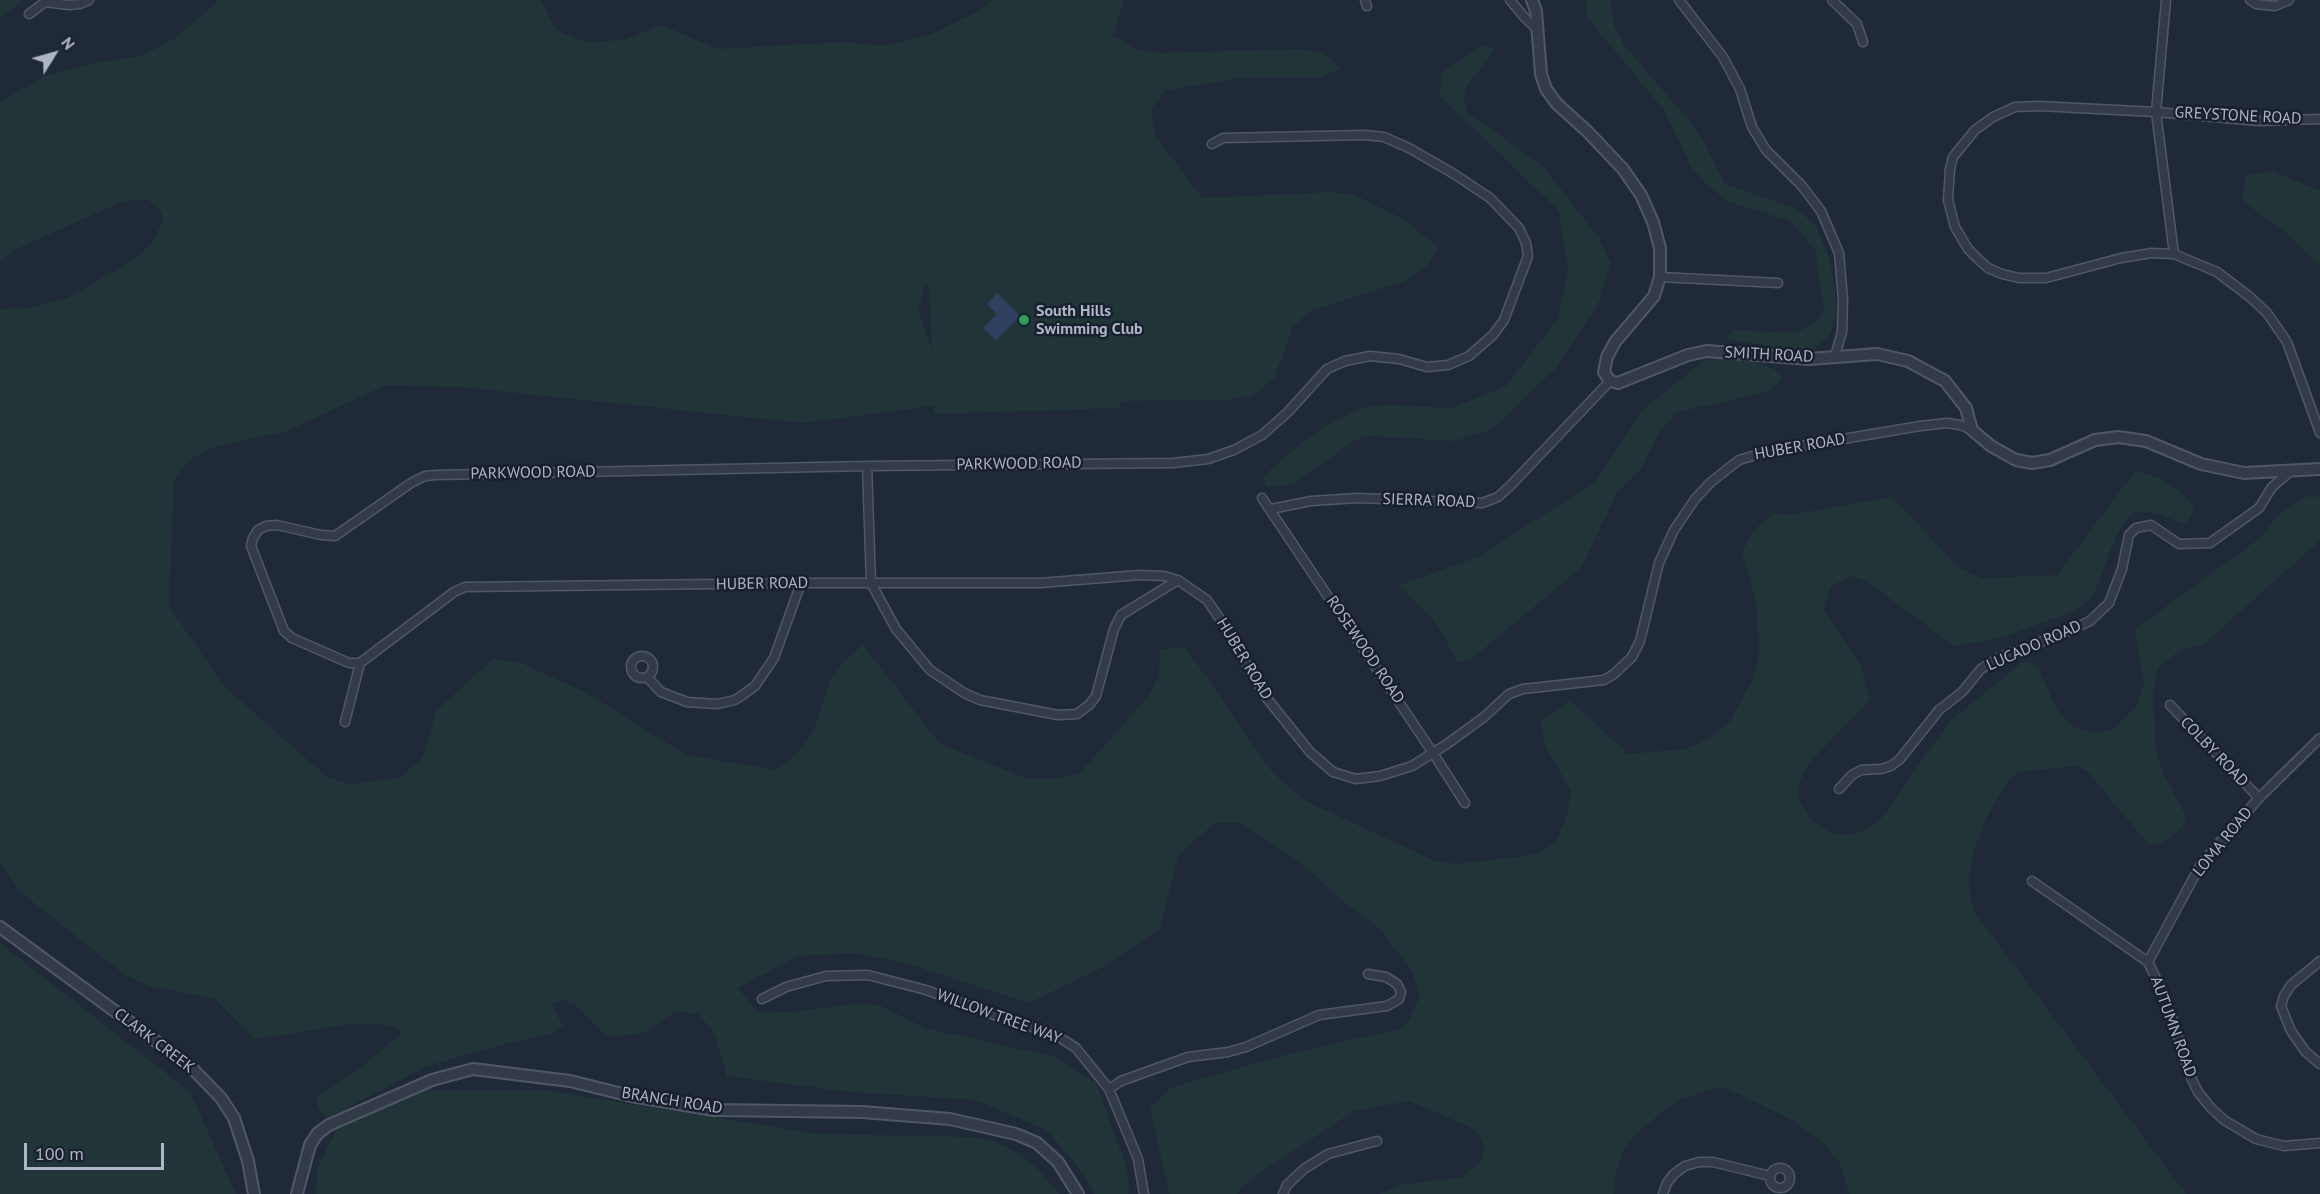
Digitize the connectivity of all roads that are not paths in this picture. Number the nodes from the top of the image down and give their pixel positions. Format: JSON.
{"nodes":[{"id":1,"x":89,"y":0,"type":"edge"},
{"id":2,"x":1510,"y":0,"type":"edge"},
{"id":3,"x":1532,"y":0,"type":"edge"},
{"id":4,"x":1679,"y":0,"type":"edge"},
{"id":5,"x":1832,"y":0,"type":"edge"},
{"id":6,"x":2166,"y":0,"type":"edge"},
{"id":7,"x":2250,"y":0,"type":"edge"},
{"id":8,"x":2289,"y":0,"type":"edge"},
{"id":9,"x":29,"y":14,"type":"dead end"},
{"id":10,"x":1538,"y":30,"type":"junction"},
{"id":11,"x":1863,"y":42,"type":"dead end"},
{"id":12,"x":2156,"y":112,"type":"junction"},
{"id":13,"x":2320,"y":118,"type":"edge"},
{"id":14,"x":1212,"y":144,"type":"dead end"},
{"id":15,"x":2174,"y":254,"type":"junction"},
{"id":16,"x":1660,"y":277,"type":"junction"},
{"id":17,"x":1779,"y":284,"type":"dead end"},
{"id":18,"x":1835,"y":356,"type":"junction"},
{"id":19,"x":1610,"y":381,"type":"junction"},
{"id":20,"x":1972,"y":430,"type":"junction"},
{"id":21,"x":2320,"y":433,"type":"edge"},
{"id":22,"x":867,"y":466,"type":"junction"},
{"id":23,"x":2320,"y":470,"type":"edge"},
{"id":24,"x":2291,"y":471,"type":"junction"},
{"id":25,"x":1262,"y":498,"type":"dead end"},
{"id":26,"x":1271,"y":509,"type":"junction"},
{"id":27,"x":1178,"y":580,"type":"junction"},
{"id":28,"x":801,"y":583,"type":"junction"},
{"id":29,"x":871,"y":583,"type":"junction"},
{"id":30,"x":360,"y":663,"type":"junction"},
{"id":31,"x":647,"y":677,"type":"dead end"},
{"id":32,"x":2170,"y":705,"type":"dead end"},
{"id":33,"x":345,"y":722,"type":"dead end"},
{"id":34,"x":2320,"y":738,"type":"edge"},
{"id":35,"x":1433,"y":753,"type":"junction"},
{"id":36,"x":1839,"y":789,"type":"dead end"},
{"id":37,"x":2259,"y":798,"type":"junction"},
{"id":38,"x":1465,"y":803,"type":"dead end"},
{"id":39,"x":2032,"y":881,"type":"dead end"},
{"id":40,"x":0,"y":927,"type":"edge"},
{"id":41,"x":2320,"y":961,"type":"edge"},
{"id":42,"x":2148,"y":962,"type":"junction"},
{"id":43,"x":1368,"y":974,"type":"dead end"},
{"id":44,"x":762,"y":999,"type":"dead end"},
{"id":45,"x":2320,"y":1064,"type":"edge"},
{"id":46,"x":1109,"y":1089,"type":"junction"},
{"id":47,"x":1377,"y":1141,"type":"dead end"},
{"id":48,"x":2320,"y":1143,"type":"edge"},
{"id":49,"x":1770,"y":1176,"type":"dead end"},
{"id":50,"x":254,"y":1194,"type":"edge"},
{"id":51,"x":297,"y":1194,"type":"edge"},
{"id":52,"x":1078,"y":1194,"type":"edge"},
{"id":53,"x":1144,"y":1194,"type":"edge"},
{"id":54,"x":1283,"y":1194,"type":"edge"},
{"id":55,"x":1663,"y":1194,"type":"edge"}],
"edges":[{"from":1,"to":9,"type":"street"},
{"from":2,"to":10,"type":"street"},
{"from":3,"to":10,"type":"street"},
{"from":4,"to":18,"type":"street"},
{"from":5,"to":11,"type":"street"},
{"from":6,"to":12,"type":"street"},
{"from":7,"to":8,"type":"street"},
{"from":10,"to":16,"type":"street"},
{"from":12,"to":13,"type":"street","name":"GREYSTONE ROAD"},
{"from":12,"to":15,"type":"street"},
{"from":12,"to":15,"type":"street","name":"GREYSTONE ROAD"},
{"from":14,"to":22,"type":"street","name":"PARKWOOD ROAD"},
{"from":15,"to":21,"type":"street"},
{"from":16,"to":17,"type":"street"},
{"from":16,"to":19,"type":"street"},
{"from":18,"to":19,"type":"street","name":"SMITH ROAD"},
{"from":18,"to":20,"type":"street","name":"SMITH ROAD"},
{"from":19,"to":26,"type":"street","name":"SIERRA ROAD"},
{"from":20,"to":24,"type":"street"},
{"from":20,"to":35,"type":"street","name":"HUBER ROAD"},
{"from":22,"to":29,"type":"street"},
{"from":22,"to":30,"type":"street","name":"PARKWOOD ROAD"},
{"from":23,"to":24,"type":"street"},
{"from":24,"to":36,"type":"street","name":"LUCADO ROAD"},
{"from":25,"to":26,"type":"street","name":"ROSEWOOD ROAD"},
{"from":26,"to":35,"type":"street","name":"ROSEWOOD ROAD"},
{"from":27,"to":29,"type":"street","name":"HUBER ROAD"},
{"from":27,"to":29,"type":"street"},
{"from":27,"to":35,"type":"street","name":"HUBER ROAD"},
{"from":28,"to":29,"type":"street","name":"HUBER ROAD"},
{"from":28,"to":30,"type":"street","name":"HUBER ROAD"},
{"from":28,"to":31,"type":"street"},
{"from":30,"to":33,"type":"street"},
{"from":32,"to":37,"type":"street","name":"COLBY ROAD"},
{"from":34,"to":37,"type":"street","name":"LOMA ROAD"},
{"from":35,"to":38,"type":"street","name":"ROSEWOOD ROAD"},
{"from":37,"to":42,"type":"street","name":"LOMA ROAD"},
{"from":39,"to":42,"type":"street","name":"AUTUMN ROAD"},
{"from":40,"to":50,"type":"street","name":"CLARK CREEK"},
{"from":41,"to":45,"type":"street"},
{"from":42,"to":48,"type":"street","name":"AUTUMN ROAD"},
{"from":43,"to":46,"type":"street"},
{"from":44,"to":46,"type":"street","name":"WILLOW TREE WAY"},
{"from":46,"to":53,"type":"street","name":"WILLOW TREE WAY"},
{"from":47,"to":54,"type":"street"},
{"from":49,"to":55,"type":"street"},
{"from":51,"to":52,"type":"street","name":"BRANCH ROAD"}]}
